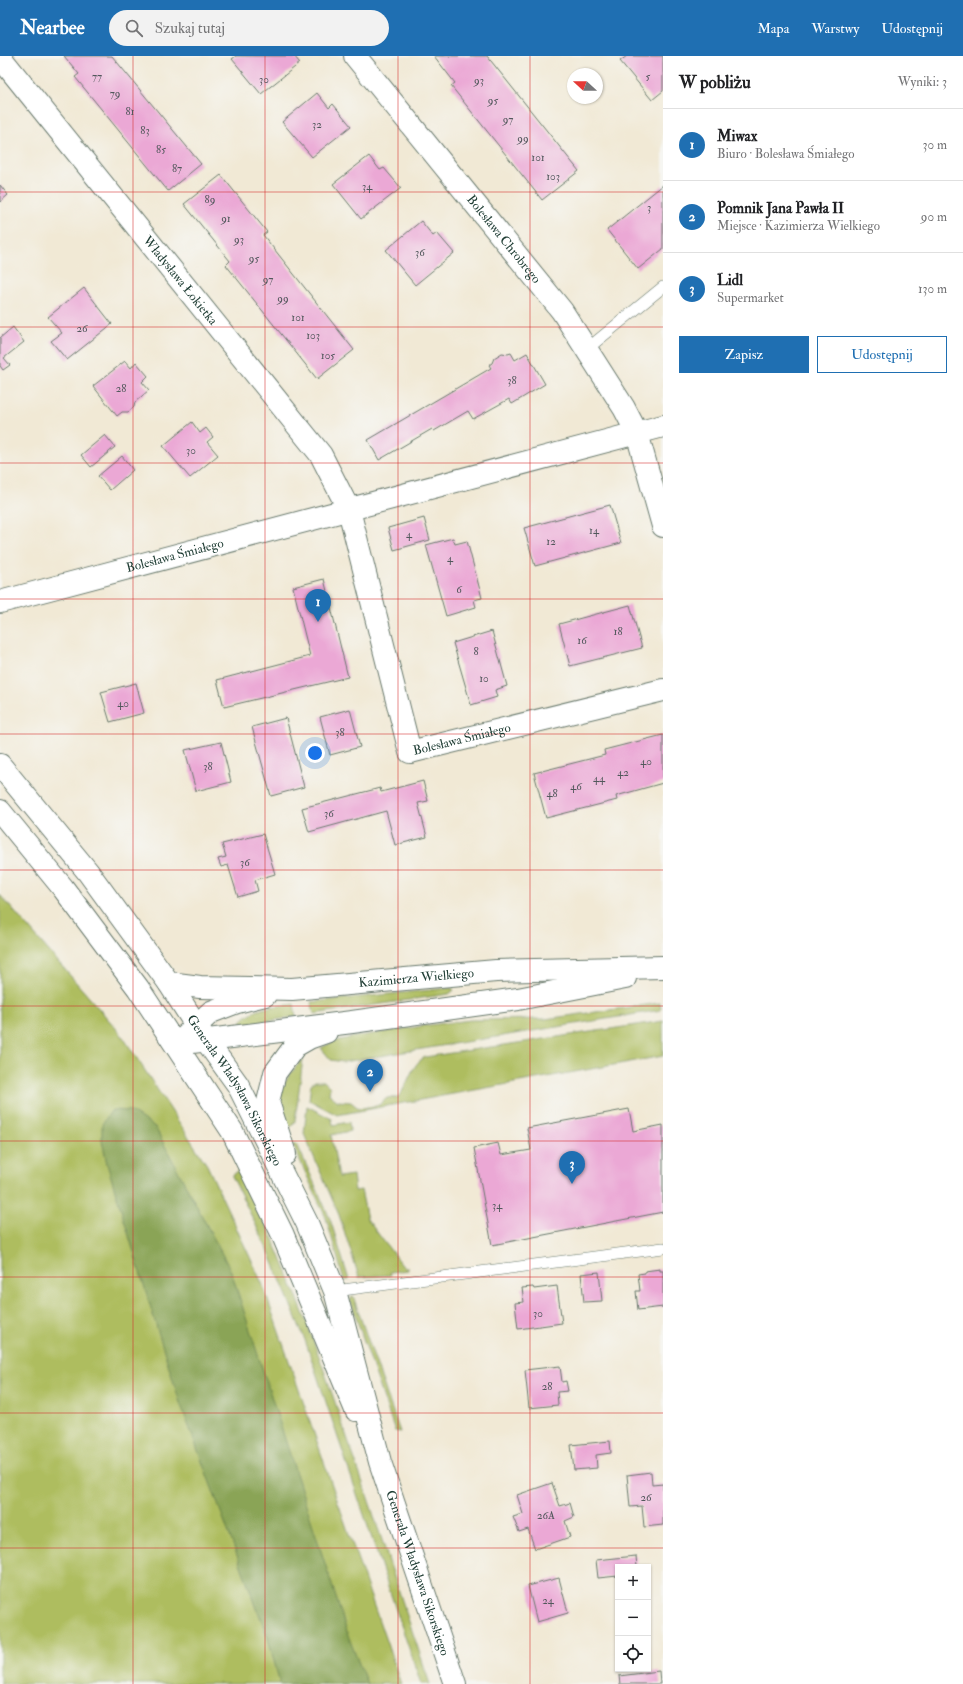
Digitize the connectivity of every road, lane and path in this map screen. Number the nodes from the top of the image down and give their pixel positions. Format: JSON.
{"nodes":[{"id":1,"x":355,"y":56,"type":"edge"},
{"id":2,"x":0,"y":57,"type":"edge"},
{"id":3,"x":663,"y":287,"type":"edge"},
{"id":4,"x":587,"y":349,"type":"junction"},
{"id":5,"x":663,"y":426,"type":"edge"},
{"id":6,"x":637,"y":433,"type":"junction"},
{"id":7,"x":349,"y":510,"type":"junction"},
{"id":8,"x":663,"y":526,"type":"edge"},
{"id":9,"x":0,"y":602,"type":"edge"},
{"id":10,"x":663,"y":690,"type":"edge"},
{"id":11,"x":0,"y":765,"type":"edge"},
{"id":12,"x":0,"y":811,"type":"edge"},
{"id":13,"x":663,"y":967,"type":"edge"},
{"id":14,"x":663,"y":971,"type":"edge"},
{"id":15,"x":169,"y":983,"type":"junction"},
{"id":16,"x":292,"y":989,"type":"junction"},
{"id":17,"x":352,"y":1022,"type":"junction"},
{"id":18,"x":200,"y":1032,"type":"junction"},
{"id":19,"x":176,"y":1045,"type":"junction"},
{"id":20,"x":307,"y":1224,"type":"junction"},
{"id":21,"x":663,"y":1248,"type":"edge"},
{"id":22,"x":334,"y":1291,"type":"junction"},
{"id":23,"x":380,"y":1462,"type":"junction"},
{"id":24,"x":455,"y":1684,"type":"edge"}],
"edges":[{"from":1,"to":4,"type":"street","name":"Bolesława Chrobrego"},
{"from":2,"to":7,"type":"street","name":"Władysława Łokietka"},
{"from":3,"to":4,"type":"lane"},
{"from":4,"to":6,"type":"street","name":"Bolesława Chrobrego"},
{"from":5,"to":6,"type":"street","name":"Bolesława Śmiałego"},
{"from":6,"to":7,"type":"street","name":"Bolesława Śmiałego"},
{"from":6,"to":8,"type":"street"},
{"from":7,"to":9,"type":"street","name":"Bolesława Śmiałego"},
{"from":7,"to":10,"type":"street","name":"Bolesława Śmiałego"},
{"from":11,"to":15,"type":"street","name":"Generała Władysława Sikorskiego"},
{"from":12,"to":19,"type":"street","name":"Generała Władysława Sikorskiego"},
{"from":13,"to":16,"type":"street","name":"Kazimierza Wielkiego"},
{"from":14,"to":17,"type":"street"},
{"from":15,"to":16,"type":"street","name":"Kazimierza Wielkiego"},
{"from":15,"to":18,"type":"street","name":"Generała Władysława Sikorskiego"},
{"from":16,"to":18,"type":"street"},
{"from":17,"to":18,"type":"street"},
{"from":17,"to":20,"type":"street"},
{"from":18,"to":19,"type":"street"},
{"from":18,"to":20,"type":"street","name":"Generała Władysława Sikorskiego"},
{"from":19,"to":23,"type":"street","name":"Generała Władysława Sikorskiego"},
{"from":20,"to":22,"type":"street","name":"Generała Władysława Sikorskiego"},
{"from":21,"to":22,"type":"lane"},
{"from":22,"to":23,"type":"street","name":"Generała Władysława Sikorskiego"},
{"from":23,"to":24,"type":"street","name":"Generała Władysława Sikorskiego"}]}
